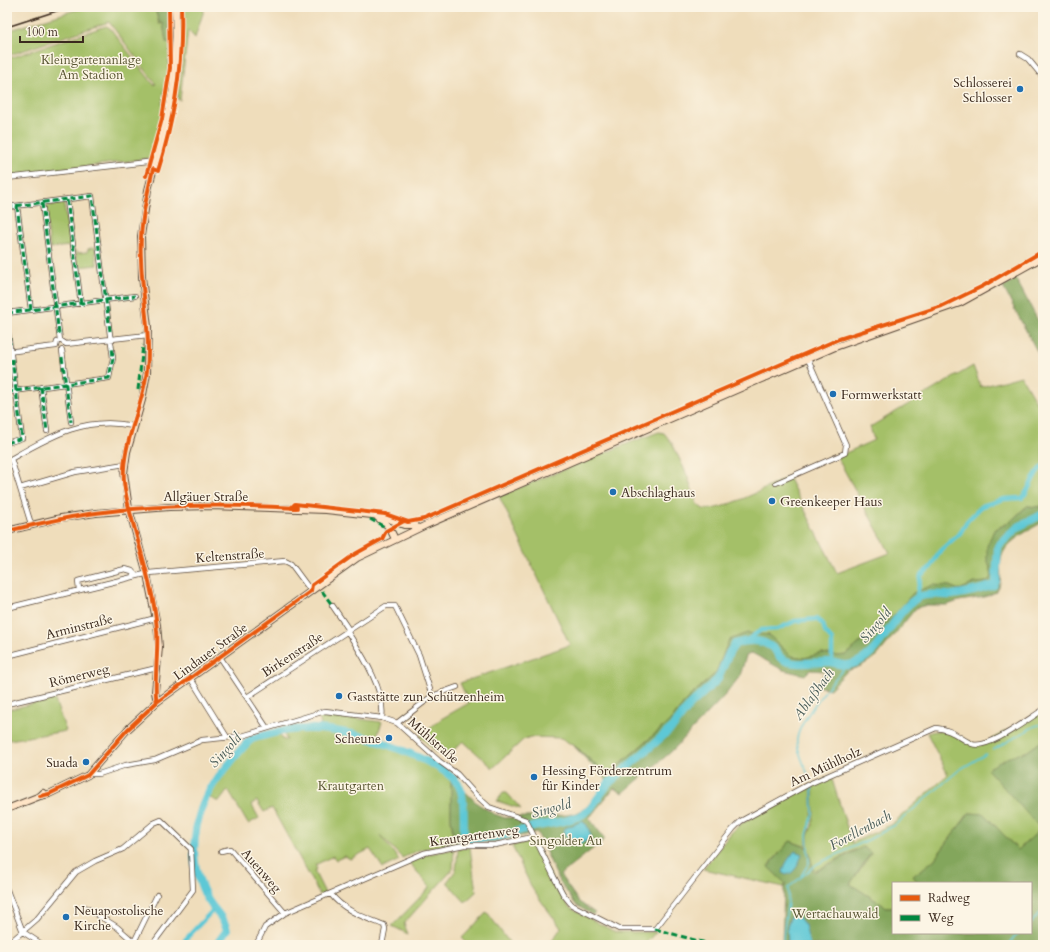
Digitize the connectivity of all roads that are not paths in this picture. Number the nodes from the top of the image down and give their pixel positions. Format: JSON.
{"nodes":[{"id":1,"x":175,"y":7,"type":"edge"},
{"id":2,"x":1020,"y":54,"type":"dead end"},
{"id":3,"x":1043,"y":77,"type":"edge"},
{"id":4,"x":156,"y":161,"type":"junction"},
{"id":5,"x":7,"y":178,"type":"edge"},
{"id":6,"x":67,"y":200,"type":"junction"},
{"id":7,"x":42,"y":203,"type":"junction"},
{"id":8,"x":17,"y":206,"type":"junction"},
{"id":9,"x":7,"y":208,"type":"edge"},
{"id":10,"x":1043,"y":258,"type":"edge"},
{"id":11,"x":135,"y":296,"type":"dead end"},
{"id":12,"x":106,"y":300,"type":"junction"},
{"id":13,"x":81,"y":304,"type":"junction"},
{"id":14,"x":56,"y":307,"type":"junction"},
{"id":15,"x":31,"y":310,"type":"junction"},
{"id":16,"x":7,"y":314,"type":"edge"},
{"id":17,"x":7,"y":325,"type":"edge"},
{"id":18,"x":148,"y":335,"type":"junction"},
{"id":19,"x":111,"y":339,"type":"junction"},
{"id":20,"x":60,"y":340,"type":"junction"},
{"id":21,"x":66,"y":344,"type":"junction"},
{"id":22,"x":56,"y":346,"type":"junction"},
{"id":23,"x":62,"y":350,"type":"junction"},
{"id":24,"x":9,"y":352,"type":"edge"},
{"id":25,"x":808,"y":359,"type":"junction"},
{"id":26,"x":66,"y":384,"type":"junction"},
{"id":27,"x":41,"y":388,"type":"junction"},
{"id":28,"x":16,"y":391,"type":"junction"},
{"id":29,"x":7,"y":392,"type":"edge"},
{"id":30,"x":71,"y":422,"type":"dead end"},
{"id":31,"x":134,"y":426,"type":"junction"},
{"id":32,"x":47,"y":431,"type":"dead end"},
{"id":33,"x":7,"y":443,"type":"edge"},
{"id":34,"x":9,"y":460,"type":"edge"},
{"id":35,"x":125,"y":464,"type":"junction"},
{"id":36,"x":776,"y":483,"type":"dead end"},
{"id":37,"x":20,"y":488,"type":"junction"},
{"id":38,"x":129,"y":509,"type":"junction"},
{"id":39,"x":376,"y":516,"type":"junction"},
{"id":40,"x":7,"y":523,"type":"edge"},
{"id":41,"x":31,"y":524,"type":"junction"},
{"id":42,"x":418,"y":528,"type":"junction"},
{"id":43,"x":8,"y":530,"type":"edge"},
{"id":44,"x":395,"y":538,"type":"junction"},
{"id":45,"x":147,"y":574,"type":"junction"},
{"id":46,"x":136,"y":576,"type":"junction"},
{"id":47,"x":79,"y":590,"type":"junction"},
{"id":48,"x":311,"y":591,"type":"junction"},
{"id":49,"x":332,"y":605,"type":"dead end"},
{"id":50,"x":7,"y":608,"type":"edge"},
{"id":51,"x":156,"y":618,"type":"junction"},
{"id":52,"x":348,"y":631,"type":"junction"},
{"id":53,"x":7,"y":656,"type":"edge"},
{"id":54,"x":220,"y":657,"type":"junction"},
{"id":55,"x":157,"y":668,"type":"junction"},
{"id":56,"x":191,"y":679,"type":"junction"},
{"id":57,"x":457,"y":687,"type":"dead end"},
{"id":58,"x":432,"y":696,"type":"junction"},
{"id":59,"x":247,"y":697,"type":"junction"},
{"id":60,"x":160,"y":700,"type":"junction"},
{"id":61,"x":7,"y":704,"type":"edge"},
{"id":62,"x":1043,"y":710,"type":"edge"},
{"id":63,"x":382,"y":718,"type":"junction"},
{"id":64,"x":397,"y":723,"type":"junction"},
{"id":65,"x":267,"y":728,"type":"junction"},
{"id":66,"x":227,"y":737,"type":"junction"},
{"id":67,"x":89,"y":774,"type":"junction"},
{"id":68,"x":7,"y":809,"type":"edge"},
{"id":69,"x":533,"y":837,"type":"junction"},
{"id":70,"x":221,"y":851,"type":"dead end"},
{"id":71,"x":7,"y":890,"type":"edge"},
{"id":72,"x":331,"y":894,"type":"junction"},
{"id":73,"x":157,"y":895,"type":"dead end"},
{"id":74,"x":85,"y":908,"type":"dead end"},
{"id":75,"x":284,"y":913,"type":"junction"},
{"id":76,"x":656,"y":930,"type":"joint"},
{"id":77,"x":23,"y":932,"type":"junction"},
{"id":78,"x":134,"y":943,"type":"edge"},
{"id":79,"x":7,"y":945,"type":"edge"},
{"id":80,"x":43,"y":945,"type":"edge"},
{"id":81,"x":152,"y":945,"type":"edge"},
{"id":82,"x":256,"y":945,"type":"edge"},
{"id":83,"x":382,"y":945,"type":"edge"}],
"edges":[{"from":1,"to":4,"type":"main road"},
{"from":2,"to":3,"type":"street"},
{"from":4,"to":5,"type":"street"},
{"from":4,"to":18,"type":"main road"},
{"from":6,"to":7,"type":"street"},
{"from":6,"to":12,"type":"street"},
{"from":6,"to":13,"type":"street"},
{"from":7,"to":8,"type":"street"},
{"from":7,"to":14,"type":"street"},
{"from":8,"to":9,"type":"street"},
{"from":8,"to":15,"type":"street"},
{"from":10,"to":25,"type":"main road","name":"Lindauer Straße"},
{"from":11,"to":12,"type":"street"},
{"from":12,"to":13,"type":"street"},
{"from":12,"to":19,"type":"street"},
{"from":13,"to":14,"type":"street"},
{"from":14,"to":15,"type":"street"},
{"from":14,"to":20,"type":"street"},
{"from":15,"to":16,"type":"street"},
{"from":17,"to":24,"type":"street"},
{"from":18,"to":19,"type":"street"},
{"from":18,"to":31,"type":"main road"},
{"from":19,"to":21,"type":"street"},
{"from":19,"to":26,"type":"street"},
{"from":20,"to":21,"type":"street"},
{"from":20,"to":22,"type":"street"},
{"from":21,"to":23,"type":"street"},
{"from":22,"to":23,"type":"street"},
{"from":22,"to":24,"type":"street"},
{"from":23,"to":26,"type":"street"},
{"from":24,"to":28,"type":"street"},
{"from":25,"to":36,"type":"street"},
{"from":25,"to":42,"type":"main road","name":"Lindauer Straße"},
{"from":26,"to":27,"type":"street"},
{"from":26,"to":30,"type":"street"},
{"from":27,"to":28,"type":"street"},
{"from":27,"to":32,"type":"street"},
{"from":28,"to":29,"type":"street"},
{"from":28,"to":33,"type":"street"},
{"from":31,"to":34,"type":"street"},
{"from":31,"to":35,"type":"main road"},
{"from":34,"to":37,"type":"street"},
{"from":35,"to":37,"type":"street"},
{"from":35,"to":38,"type":"main road"},
{"from":37,"to":41,"type":"street"},
{"from":38,"to":39,"type":"main road","name":"Allgäuer Straße"},
{"from":38,"to":41,"type":"main road","name":"Allgäuer Straße"},
{"from":38,"to":45,"type":"main road"},
{"from":39,"to":42,"type":"main road","name":"Allgäuer Straße"},
{"from":39,"to":44,"type":"main road"},
{"from":40,"to":43,"type":"street"},
{"from":41,"to":43,"type":"main road","name":"Allgäuer Straße"},
{"from":42,"to":44,"type":"main road","name":"Lindauer Straße"},
{"from":44,"to":48,"type":"main road","name":"Lindauer Straße"},
{"from":45,"to":46,"type":"street","name":"Keltenstraße"},
{"from":45,"to":48,"type":"street","name":"Keltenstraße"},
{"from":45,"to":51,"type":"main road"},
{"from":46,"to":47,"type":"street","name":"Keltenstraße"},
{"from":46,"to":47,"type":"street","name":"Keltenstraße"},
{"from":47,"to":50,"type":"street","name":"Keltenstraße"},
{"from":48,"to":54,"type":"main road","name":"Lindauer Straße"},
{"from":49,"to":52,"type":"street"},
{"from":51,"to":53,"type":"street","name":"Arminstraße"},
{"from":51,"to":55,"type":"main road"},
{"from":52,"to":58,"type":"street","name":"Birkenstraße"},
{"from":52,"to":59,"type":"street","name":"Birkenstraße"},
{"from":52,"to":63,"type":"street"},
{"from":54,"to":56,"type":"main road","name":"Lindauer Straße"},
{"from":54,"to":59,"type":"street"},
{"from":55,"to":60,"type":"main road"},
{"from":55,"to":61,"type":"street","name":"Römerweg"},
{"from":56,"to":60,"type":"main road","name":"Lindauer Straße"},
{"from":56,"to":66,"type":"street"},
{"from":57,"to":58,"type":"street"},
{"from":58,"to":64,"type":"street"},
{"from":59,"to":65,"type":"street"},
{"from":60,"to":67,"type":"main road","name":"Lindauer Straße"},
{"from":62,"to":76,"type":"street","name":"Am Mühlholz"},
{"from":63,"to":64,"type":"street","name":"Mühlstraße"},
{"from":63,"to":65,"type":"street","name":"Mühlstraße"},
{"from":64,"to":69,"type":"street","name":"Mühlstraße"},
{"from":65,"to":66,"type":"street","name":"Mühlstraße"},
{"from":66,"to":67,"type":"street","name":"Mühlstraße"},
{"from":67,"to":68,"type":"main road"},
{"from":69,"to":72,"type":"street","name":"Krautgartenweg"},
{"from":69,"to":76,"type":"street","name":"Mühlstraße"},
{"from":70,"to":75,"type":"street","name":"Auenweg"},
{"from":71,"to":77,"type":"street"},
{"from":72,"to":75,"type":"street","name":"Krautgartenweg"},
{"from":72,"to":83,"type":"street"},
{"from":73,"to":78,"type":"street"},
{"from":74,"to":78,"type":"street"},
{"from":75,"to":82,"type":"street","name":"Krautgartenweg"},
{"from":77,"to":79,"type":"street"},
{"from":77,"to":80,"type":"street"},
{"from":77,"to":81,"type":"street"}]}
